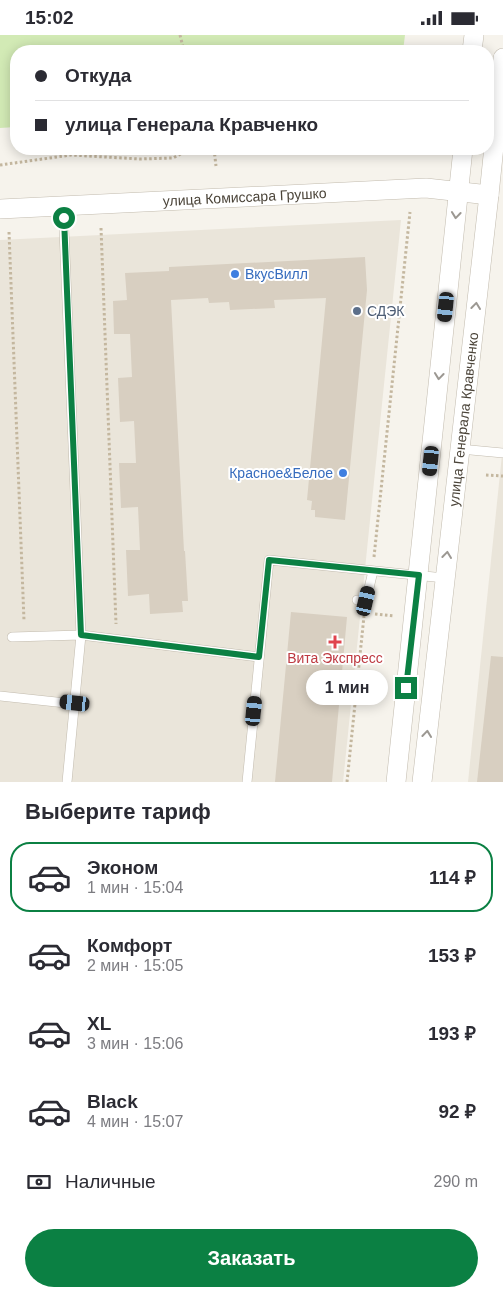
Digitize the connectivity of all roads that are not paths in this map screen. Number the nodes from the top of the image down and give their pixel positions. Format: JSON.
{"nodes":[{"id":1,"x":503,"y":57,"type":"edge"},
{"id":2,"x":494,"y":140,"type":"edge"},
{"id":3,"x":462,"y":155,"type":"edge"},
{"id":4,"x":492,"y":155,"type":"edge"},
{"id":5,"x":458,"y":192,"type":"junction"},
{"id":6,"x":488,"y":195,"type":"junction"},
{"id":7,"x":63,"y":206,"type":"junction"},
{"id":8,"x":0,"y":209,"type":"edge"},
{"id":9,"x":459,"y":449,"type":"junction"},
{"id":10,"x":503,"y":453,"type":"edge"},
{"id":11,"x":373,"y":571,"type":"junction"},
{"id":12,"x":419,"y":575,"type":"junction"},
{"id":13,"x":444,"y":578,"type":"junction"},
{"id":14,"x":361,"y":601,"type":"road end"},
{"id":15,"x":81,"y":635,"type":"junction"},
{"id":16,"x":12,"y":637,"type":"dead end"},
{"id":17,"x":259,"y":657,"type":"junction"},
{"id":18,"x":0,"y":696,"type":"edge"},
{"id":19,"x":75,"y":703,"type":"junction"},
{"id":20,"x":67,"y":782,"type":"edge"},
{"id":21,"x":247,"y":782,"type":"edge"},
{"id":22,"x":396,"y":782,"type":"edge"},
{"id":23,"x":422,"y":782,"type":"edge"}],
"edges":[{"from":1,"to":2,"type":"street","name":"улица Генерала Кравченко"},
{"from":3,"to":5,"type":"street","name":"улица Генерала Кравченко"},
{"from":4,"to":6,"type":"street","name":"улица Генерала Кравченко"},
{"from":5,"to":6,"type":"street","name":"улица Комиссара Грушко"},
{"from":5,"to":7,"type":"street","name":"улица Комиссара Грушко"},
{"from":5,"to":12,"type":"street","name":"улица Генерала Кравченко","one_way":true},
{"from":9,"to":6,"type":"street","name":"улица Генерала Кравченко","one_way":true},
{"from":7,"to":8,"type":"street","name":"улица Комиссара Грушко"},
{"from":7,"to":15,"type":"lane"},
{"from":9,"to":10,"type":"lane"},
{"from":13,"to":9,"type":"street","name":"улица Генерала Кравченко","one_way":true},
{"from":11,"to":12,"type":"lane"},
{"from":11,"to":14,"type":"lane"},
{"from":11,"to":17,"type":"lane"},
{"from":12,"to":13,"type":"lane"},
{"from":12,"to":22,"type":"street","name":"улица Генерала Кравченко"},
{"from":23,"to":13,"type":"street","name":"улица Генерала Кравченко","one_way":true},
{"from":15,"to":16,"type":"lane"},
{"from":15,"to":17,"type":"lane"},
{"from":15,"to":19,"type":"lane"},
{"from":17,"to":21,"type":"lane"},
{"from":18,"to":19,"type":"lane"},
{"from":19,"to":20,"type":"lane"}]}
